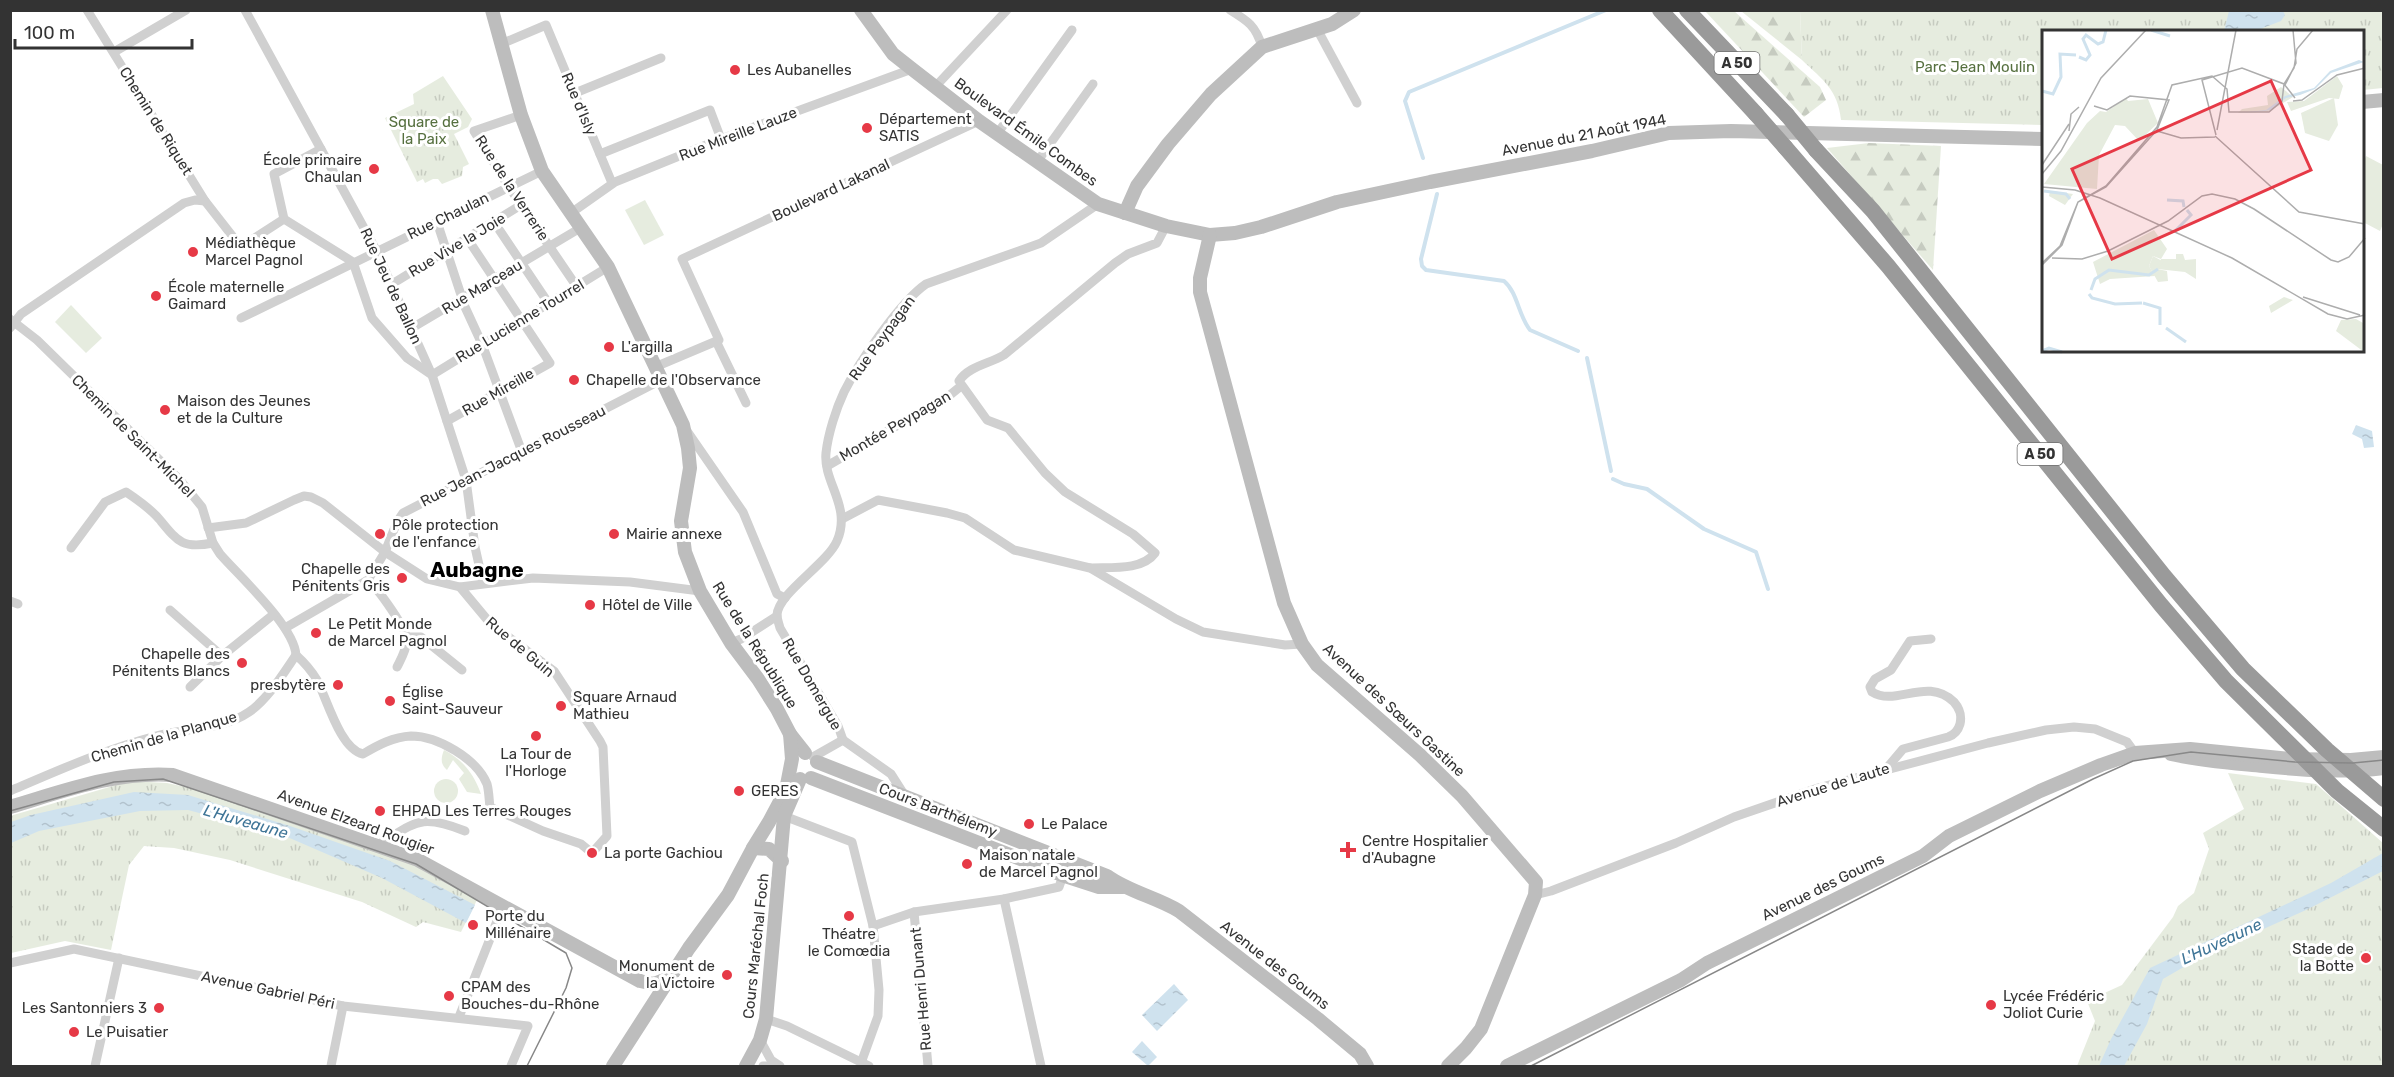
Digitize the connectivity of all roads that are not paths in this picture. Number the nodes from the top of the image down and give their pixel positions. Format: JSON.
{"nodes":[{"id":1,"x":87,"y":10,"type":"edge"},
{"id":2,"x":186,"y":10,"type":"edge"},
{"id":3,"x":244,"y":10,"type":"edge"},
{"id":4,"x":492,"y":10,"type":"edge"},
{"id":5,"x":861,"y":10,"type":"edge"},
{"id":6,"x":1007,"y":10,"type":"edge"},
{"id":7,"x":1230,"y":10,"type":"edge"},
{"id":8,"x":1354,"y":10,"type":"edge"},
{"id":9,"x":1660,"y":10,"type":"edge"},
{"id":10,"x":1687,"y":10,"type":"edge"},
{"id":11,"x":1317,"y":29,"type":"junction"},
{"id":12,"x":1072,"y":30,"type":"dead end"},
{"id":13,"x":501,"y":44,"type":"junction"},
{"id":14,"x":1262,"y":47,"type":"junction"},
{"id":15,"x":114,"y":52,"type":"junction"},
{"id":16,"x":661,"y":58,"type":"dead end"},
{"id":17,"x":912,"y":69,"type":"junction"},
{"id":18,"x":1093,"y":84,"type":"dead end"},
{"id":19,"x":935,"y":87,"type":"junction"},
{"id":20,"x":575,"y":93,"type":"junction"},
{"id":21,"x":2384,"y":100,"type":"edge"},
{"id":22,"x":2364,"y":102,"type":"edge"},
{"id":23,"x":1357,"y":103,"type":"dead end"},
{"id":24,"x":521,"y":114,"type":"junction"},
{"id":25,"x":979,"y":121,"type":"junction"},
{"id":26,"x":998,"y":134,"type":"junction"},
{"id":27,"x":721,"y":139,"type":"junction"},
{"id":28,"x":2042,"y":139,"type":"edge"},
{"id":29,"x":321,"y":149,"type":"junction"},
{"id":30,"x":600,"y":154,"type":"junction"},
{"id":31,"x":1037,"y":162,"type":"junction"},
{"id":32,"x":542,"y":171,"type":"junction"},
{"id":33,"x":612,"y":183,"type":"junction"},
{"id":34,"x":509,"y":187,"type":"junction"},
{"id":35,"x":205,"y":201,"type":"junction"},
{"id":36,"x":1098,"y":204,"type":"junction"},
{"id":37,"x":522,"y":205,"type":"junction"},
{"id":38,"x":572,"y":213,"type":"junction"},
{"id":39,"x":1125,"y":213,"type":"junction"},
{"id":40,"x":284,"y":219,"type":"junction"},
{"id":41,"x":437,"y":222,"type":"junction"},
{"id":42,"x":494,"y":222,"type":"junction"},
{"id":43,"x":1167,"y":226,"type":"junction"},
{"id":44,"x":582,"y":227,"type":"junction"},
{"id":45,"x":1210,"y":235,"type":"junction"},
{"id":46,"x":467,"y":238,"type":"junction"},
{"id":47,"x":549,"y":246,"type":"junction"},
{"id":48,"x":376,"y":250,"type":"junction"},
{"id":49,"x":446,"y":250,"type":"junction"},
{"id":50,"x":353,"y":262,"type":"junction"},
{"id":51,"x":522,"y":262,"type":"junction"},
{"id":52,"x":608,"y":267,"type":"junction"},
{"id":53,"x":494,"y":280,"type":"junction"},
{"id":54,"x":392,"y":284,"type":"junction"},
{"id":55,"x":577,"y":287,"type":"junction"},
{"id":56,"x":463,"y":296,"type":"junction"},
{"id":57,"x":549,"y":304,"type":"junction"},
{"id":58,"x":241,"y":318,"type":"dead end"},
{"id":59,"x":522,"y":320,"type":"junction"},
{"id":60,"x":12,"y":323,"type":"edge"},
{"id":61,"x":412,"y":328,"type":"junction"},
{"id":62,"x":716,"y":341,"type":"junction"},
{"id":63,"x":482,"y":344,"type":"junction"},
{"id":64,"x":655,"y":367,"type":"junction"},
{"id":65,"x":432,"y":375,"type":"junction"},
{"id":66,"x":661,"y":380,"type":"junction"},
{"id":67,"x":961,"y":386,"type":"junction"},
{"id":68,"x":498,"y":391,"type":"junction"},
{"id":69,"x":746,"y":403,"type":"dead end"},
{"id":70,"x":447,"y":421,"type":"junction"},
{"id":71,"x":683,"y":425,"type":"junction"},
{"id":72,"x":522,"y":452,"type":"junction"},
{"id":73,"x":827,"y":466,"type":"junction"},
{"id":74,"x":466,"y":480,"type":"junction"},
{"id":75,"x":842,"y":519,"type":"junction"},
{"id":76,"x":208,"y":528,"type":"junction"},
{"id":77,"x":213,"y":543,"type":"junction"},
{"id":78,"x":71,"y":548,"type":"dead end"},
{"id":79,"x":385,"y":552,"type":"junction"},
{"id":80,"x":1090,"y":568,"type":"junction"},
{"id":81,"x":368,"y":580,"type":"junction"},
{"id":82,"x":483,"y":583,"type":"junction"},
{"id":83,"x":460,"y":587,"type":"junction"},
{"id":84,"x":700,"y":591,"type":"junction"},
{"id":85,"x":785,"y":598,"type":"junction"},
{"id":86,"x":170,"y":610,"type":"dead end"},
{"id":87,"x":274,"y":614,"type":"junction"},
{"id":88,"x":777,"y":616,"type":"junction"},
{"id":89,"x":285,"y":628,"type":"junction"},
{"id":90,"x":407,"y":637,"type":"junction"},
{"id":91,"x":1931,"y":639,"type":"dead end"},
{"id":92,"x":731,"y":643,"type":"junction"},
{"id":93,"x":1302,"y":644,"type":"junction"},
{"id":94,"x":296,"y":655,"type":"junction"},
{"id":95,"x":222,"y":656,"type":"junction"},
{"id":96,"x":397,"y":667,"type":"dead end"},
{"id":97,"x":462,"y":670,"type":"dead end"},
{"id":98,"x":190,"y":687,"type":"dead end"},
{"id":99,"x":843,"y":740,"type":"junction"},
{"id":100,"x":2135,"y":753,"type":"junction"},
{"id":101,"x":2384,"y":757,"type":"edge"},
{"id":102,"x":2298,"y":762,"type":"junction"},
{"id":103,"x":804,"y":765,"type":"junction"},
{"id":104,"x":2355,"y":766,"type":"junction"},
{"id":105,"x":2384,"y":768,"type":"edge"},
{"id":106,"x":1885,"y":769,"type":"junction"},
{"id":107,"x":10,"y":791,"type":"edge"},
{"id":108,"x":2378,"y":795,"type":"edge"},
{"id":109,"x":906,"y":797,"type":"junction"},
{"id":110,"x":10,"y":807,"type":"edge"},
{"id":111,"x":490,"y":807,"type":"joint"},
{"id":112,"x":784,"y":816,"type":"junction"},
{"id":113,"x":2384,"y":829,"type":"edge"},
{"id":114,"x":465,"y":831,"type":"dead end"},
{"id":115,"x":376,"y":846,"type":"junction"},
{"id":116,"x":753,"y":848,"type":"junction"},
{"id":117,"x":782,"y":861,"type":"junction"},
{"id":118,"x":1068,"y":861,"type":"junction"},
{"id":119,"x":1062,"y":875,"type":"junction"},
{"id":120,"x":1123,"y":887,"type":"junction"},
{"id":121,"x":1535,"y":895,"type":"junction"},
{"id":122,"x":1004,"y":899,"type":"junction"},
{"id":123,"x":503,"y":906,"type":"junction"},
{"id":124,"x":914,"y":912,"type":"junction"},
{"id":125,"x":873,"y":926,"type":"junction"},
{"id":126,"x":119,"y":958,"type":"junction"},
{"id":127,"x":10,"y":963,"type":"edge"},
{"id":128,"x":669,"y":978,"type":"junction"},
{"id":129,"x":343,"y":1006,"type":"junction"},
{"id":130,"x":459,"y":1017,"type":"junction"},
{"id":131,"x":766,"y":1019,"type":"junction"},
{"id":132,"x":760,"y":1040,"type":"junction"},
{"id":133,"x":865,"y":1065,"type":"edge"},
{"id":134,"x":95,"y":1066,"type":"edge"},
{"id":135,"x":331,"y":1066,"type":"edge"},
{"id":136,"x":511,"y":1066,"type":"edge"},
{"id":137,"x":613,"y":1066,"type":"edge"},
{"id":138,"x":747,"y":1066,"type":"edge"},
{"id":139,"x":763,"y":1066,"type":"edge"},
{"id":140,"x":779,"y":1066,"type":"edge"},
{"id":141,"x":928,"y":1066,"type":"edge"},
{"id":142,"x":1041,"y":1066,"type":"edge"},
{"id":143,"x":1367,"y":1066,"type":"edge"},
{"id":144,"x":1448,"y":1066,"type":"edge"},
{"id":145,"x":1507,"y":1066,"type":"edge"}],
"edges":[{"from":1,"to":15,"type":"street","name":"Chemin de Riquet"},
{"from":2,"to":15,"type":"street"},
{"from":3,"to":29,"type":"street","name":"Rue Jeu de Ballon"},
{"from":4,"to":13,"type":"main road","name":"Rue de la République"},
{"from":5,"to":17,"type":"main road","name":"Boulevard Émile Combes"},
{"from":6,"to":19,"type":"street"},
{"from":7,"to":14,"type":"street"},
{"from":8,"to":11,"type":"main road"},
{"from":9,"to":102,"type":"highway","number":"A 50","bridge":true},
{"from":10,"to":108,"type":"highway","number":"A 50","bridge":true},
{"from":11,"to":14,"type":"main road"},
{"from":11,"to":23,"type":"street"},
{"from":12,"to":26,"type":"street"},
{"from":13,"to":20,"type":"street","name":"Rue d'Isly"},
{"from":13,"to":24,"type":"main road","name":"Rue de la République"},
{"from":14,"to":39,"type":"main road"},
{"from":15,"to":35,"type":"street","name":"Chemin de Riquet"},
{"from":16,"to":20,"type":"street"},
{"from":17,"to":19,"type":"main road","name":"Boulevard Émile Combes"},
{"from":17,"to":27,"type":"street","name":"Rue Mireille Lauze"},
{"from":18,"to":31,"type":"street"},
{"from":19,"to":25,"type":"main road","name":"Boulevard Émile Combes"},
{"from":20,"to":30,"type":"street","name":"Rue d'Isly"},
{"from":21,"to":22,"type":"main road"},
{"from":24,"to":32,"type":"main road","name":"Rue de la République"},
{"from":24,"to":34,"type":"street","name":"Rue de la Verrerie"},
{"from":25,"to":26,"type":"main road","name":"Boulevard Émile Combes"},
{"from":25,"to":62,"type":"street","name":"Boulevard Lakanal"},
{"from":26,"to":31,"type":"main road","name":"Boulevard Émile Combes"},
{"from":27,"to":30,"type":"street"},
{"from":27,"to":33,"type":"street","name":"Rue Mireille Lauze"},
{"from":28,"to":45,"type":"main road","name":"Avenue du 21 Août 1944"},
{"from":29,"to":40,"type":"street"},
{"from":29,"to":48,"type":"street","name":"Rue Jeu de Ballon"},
{"from":30,"to":33,"type":"street","name":"Rue d'Isly"},
{"from":31,"to":36,"type":"main road","name":"Boulevard Émile Combes"},
{"from":32,"to":34,"type":"street","name":"Rue Chaulan"},
{"from":32,"to":38,"type":"main road","name":"Rue de la République"},
{"from":33,"to":38,"type":"street","name":"Rue Mireille Lauze"},
{"from":34,"to":37,"type":"street","name":"Rue de la Verrerie"},
{"from":34,"to":41,"type":"street","name":"Rue Chaulan"},
{"from":35,"to":40,"type":"street","name":"Chemin de Riquet"},
{"from":35,"to":60,"type":"street"},
{"from":36,"to":39,"type":"main road","name":"Boulevard Émile Combes"},
{"from":36,"to":73,"type":"street","name":"Rue Peypagan"},
{"from":37,"to":42,"type":"street","name":"Rue Vive la Joie"},
{"from":37,"to":47,"type":"street","name":"Rue de la Verrerie"},
{"from":38,"to":44,"type":"main road","name":"Rue de la République"},
{"from":39,"to":43,"type":"main road","name":"Boulevard Émile Combes"},
{"from":40,"to":50,"type":"street"},
{"from":41,"to":48,"type":"street","name":"Rue Chaulan"},
{"from":41,"to":49,"type":"street"},
{"from":42,"to":46,"type":"street","name":"Rue Vive la Joie"},
{"from":42,"to":51,"type":"street"},
{"from":43,"to":45,"type":"main road","name":"Avenue du 21 Août 1944"},
{"from":43,"to":67,"type":"street","name":"Montée Peypagan"},
{"from":44,"to":47,"type":"street","name":"Rue Marceau"},
{"from":44,"to":52,"type":"main road","name":"Rue de la République"},
{"from":45,"to":93,"type":"main road","name":"Avenue des Sœurs Gastine"},
{"from":46,"to":49,"type":"street","name":"Rue Vive la Joie"},
{"from":46,"to":53,"type":"street"},
{"from":47,"to":51,"type":"street","name":"Rue Marceau"},
{"from":47,"to":55,"type":"street","name":"Rue de la Verrerie"},
{"from":48,"to":50,"type":"street","name":"Rue Chaulan"},
{"from":48,"to":54,"type":"street","name":"Rue Jeu de Ballon"},
{"from":49,"to":54,"type":"street","name":"Rue Vive la Joie"},
{"from":49,"to":56,"type":"street"},
{"from":50,"to":58,"type":"street","name":"Rue Chaulan"},
{"from":50,"to":65,"type":"street"},
{"from":51,"to":53,"type":"street","name":"Rue Marceau"},
{"from":51,"to":57,"type":"street"},
{"from":52,"to":55,"type":"street","name":"Rue Lucienne Tourrel"},
{"from":52,"to":64,"type":"main road","name":"Rue de la République"},
{"from":53,"to":56,"type":"street","name":"Rue Marceau"},
{"from":53,"to":59,"type":"street"},
{"from":54,"to":61,"type":"street","name":"Rue Jeu de Ballon"},
{"from":55,"to":57,"type":"street","name":"Rue Lucienne Tourrel"},
{"from":56,"to":61,"type":"street","name":"Rue Marceau"},
{"from":56,"to":63,"type":"street"},
{"from":57,"to":59,"type":"street","name":"Rue Lucienne Tourrel"},
{"from":59,"to":63,"type":"street","name":"Rue Lucienne Tourrel"},
{"from":59,"to":68,"type":"street","name":"Rue Mireille"},
{"from":60,"to":76,"type":"street","name":"Chemin de Saint-Michel"},
{"from":61,"to":65,"type":"street","name":"Rue Jeu de Ballon"},
{"from":62,"to":64,"type":"street"},
{"from":62,"to":69,"type":"street"},
{"from":63,"to":65,"type":"street","name":"Rue Lucienne Tourrel"},
{"from":63,"to":68,"type":"street"},
{"from":64,"to":66,"type":"main road","name":"Rue de la République"},
{"from":65,"to":70,"type":"street","name":"Rue Jeu de Ballon"},
{"from":66,"to":71,"type":"main road","name":"Rue de la République"},
{"from":66,"to":72,"type":"street","name":"Rue Jean-Jacques Rousseau"},
{"from":67,"to":73,"type":"street","name":"Montée Peypagan"},
{"from":67,"to":80,"type":"street"},
{"from":68,"to":70,"type":"street","name":"Rue Mireille"},
{"from":68,"to":72,"type":"street"},
{"from":70,"to":74,"type":"street","name":"Rue Jeu de Ballon"},
{"from":71,"to":84,"type":"main road","name":"Rue de la République"},
{"from":71,"to":85,"type":"street"},
{"from":72,"to":74,"type":"street","name":"Rue Jean-Jacques Rousseau"},
{"from":73,"to":75,"type":"street","name":"Rue Peypagan"},
{"from":74,"to":79,"type":"street","name":"Rue Jean-Jacques Rousseau"},
{"from":74,"to":82,"type":"street","name":"Rue Jeu de Ballon"},
{"from":75,"to":80,"type":"street"},
{"from":75,"to":85,"type":"street"},
{"from":76,"to":77,"type":"street","name":"Chemin de Saint-Michel"},
{"from":76,"to":79,"type":"street"},
{"from":77,"to":78,"type":"street"},
{"from":77,"to":87,"type":"street","name":"Chemin de Saint-Michel"},
{"from":79,"to":81,"type":"street","name":"Rue Jean-Jacques Rousseau"},
{"from":79,"to":83,"type":"street"},
{"from":80,"to":93,"type":"street"},
{"from":81,"to":89,"type":"street"},
{"from":81,"to":90,"type":"street"},
{"from":82,"to":83,"type":"street"},
{"from":82,"to":84,"type":"street"},
{"from":83,"to":111,"type":"street","name":"Rue de Guin"},
{"from":84,"to":92,"type":"main road","name":"Rue de la République"},
{"from":85,"to":88,"type":"street"},
{"from":86,"to":95,"type":"street"},
{"from":87,"to":89,"type":"street","name":"Chemin de Saint-Michel"},
{"from":87,"to":95,"type":"street"},
{"from":88,"to":92,"type":"street"},
{"from":88,"to":99,"type":"street","name":"Rue Domergue"},
{"from":89,"to":94,"type":"street","name":"Chemin de Saint-Michel"},
{"from":90,"to":96,"type":"street"},
{"from":90,"to":97,"type":"street"},
{"from":91,"to":106,"type":"street"},
{"from":92,"to":103,"type":"main road","name":"Rue de la République"},
{"from":93,"to":121,"type":"main road","name":"Avenue des Sœurs Gastine"},
{"from":94,"to":107,"type":"street","name":"Chemin de la Planque"},
{"from":94,"to":111,"type":"street","name":"Chemin de Saint-Michel"},
{"from":95,"to":98,"type":"street"},
{"from":99,"to":103,"type":"street"},
{"from":99,"to":109,"type":"street"},
{"from":100,"to":102,"type":"main road","name":"Avenue des Goums"},
{"from":100,"to":106,"type":"street","name":"Avenue de Laute"},
{"from":100,"to":145,"type":"main road","name":"Avenue des Goums"},
{"from":101,"to":104,"type":"main road","name":"Avenue des Goums"},
{"from":102,"to":104,"type":"main road","name":"Avenue des Goums"},
{"from":102,"to":113,"type":"highway","number":"A 50"},
{"from":103,"to":109,"type":"main road"},
{"from":103,"to":112,"type":"main road","name":"Cours Maréchal Foch"},
{"from":103,"to":116,"type":"main road","name":"Cours Maréchal Foch"},
{"from":103,"to":119,"type":"main road","name":"Cours Barthélemy"},
{"from":104,"to":105,"type":"main road","name":"Avenue des Goums"},
{"from":106,"to":121,"type":"street","name":"Avenue de Laute"},
{"from":109,"to":118,"type":"main road"},
{"from":110,"to":115,"type":"main road","name":"Avenue Elzeard Rougier"},
{"from":112,"to":117,"type":"main road","name":"Cours Maréchal Foch"},
{"from":112,"to":125,"type":"street"},
{"from":114,"to":115,"type":"street"},
{"from":115,"to":123,"type":"main road","name":"Avenue Elzeard Rougier"},
{"from":116,"to":117,"type":"main road","name":"Cours Maréchal Foch"},
{"from":116,"to":128,"type":"main road","name":"Cours Maréchal Foch"},
{"from":117,"to":131,"type":"main road","name":"Cours Maréchal Foch"},
{"from":118,"to":119,"type":"street"},
{"from":118,"to":120,"type":"main road"},
{"from":119,"to":120,"type":"main road","name":"Cours Barthélemy"},
{"from":119,"to":122,"type":"street"},
{"from":120,"to":143,"type":"main road","name":"Avenue des Goums"},
{"from":121,"to":144,"type":"main road"},
{"from":122,"to":124,"type":"street"},
{"from":122,"to":142,"type":"street"},
{"from":123,"to":128,"type":"main road","name":"Avenue Elzeard Rougier"},
{"from":123,"to":130,"type":"street"},
{"from":124,"to":125,"type":"street"},
{"from":124,"to":141,"type":"street","name":"Rue Henri Dunant"},
{"from":125,"to":133,"type":"street"},
{"from":126,"to":127,"type":"street","name":"Avenue Gabriel Péri"},
{"from":126,"to":129,"type":"street","name":"Avenue Gabriel Péri"},
{"from":126,"to":134,"type":"street"},
{"from":128,"to":137,"type":"main road","name":"Cours Maréchal Foch"},
{"from":129,"to":130,"type":"street","name":"Avenue Gabriel Péri"},
{"from":129,"to":135,"type":"street"},
{"from":130,"to":136,"type":"street","name":"Avenue Gabriel Péri"},
{"from":131,"to":132,"type":"main road","name":"Cours Maréchal Foch"},
{"from":131,"to":133,"type":"street"},
{"from":132,"to":138,"type":"main road","name":"Cours Maréchal Foch"},
{"from":132,"to":140,"type":"street"},
{"from":139,"to":140,"type":"street"}]}
